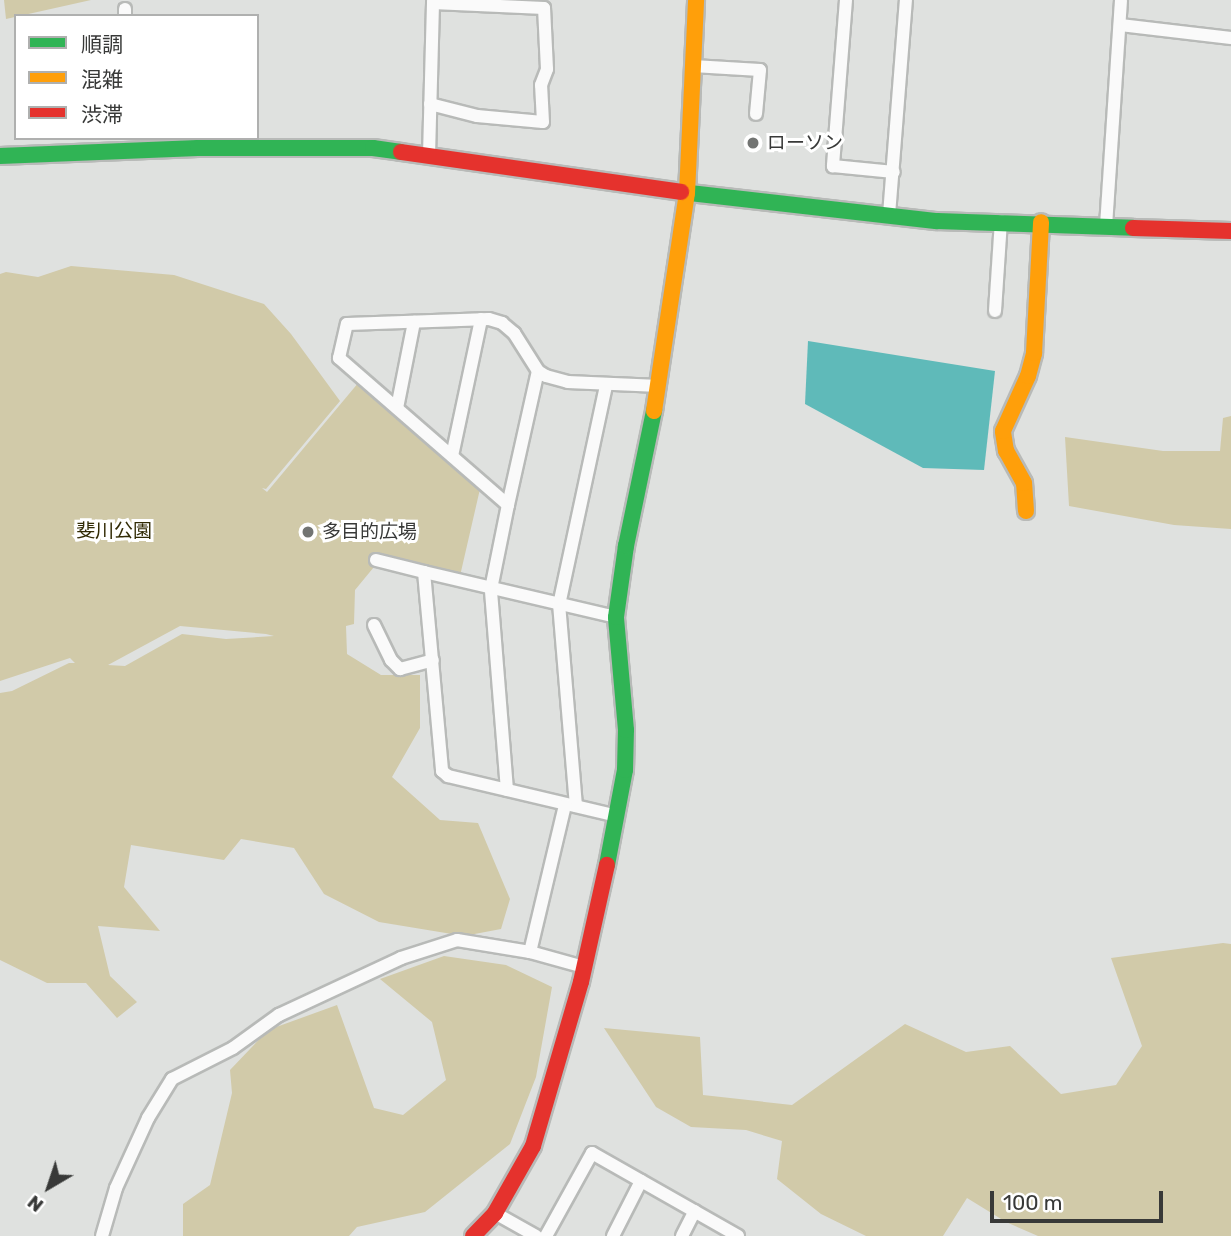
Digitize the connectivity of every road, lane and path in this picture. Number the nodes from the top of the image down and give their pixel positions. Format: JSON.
{"nodes":[{"id":1,"x":696,"y":0,"type":"edge"},
{"id":2,"x":846,"y":0,"type":"edge"},
{"id":3,"x":906,"y":0,"type":"edge"},
{"id":4,"x":1121,"y":0,"type":"edge"},
{"id":5,"x":433,"y":2,"type":"edge"},
{"id":6,"x":1120,"y":25,"type":"junction"},
{"id":7,"x":1231,"y":38,"type":"edge"},
{"id":8,"x":693,"y":66,"type":"junction"},
{"id":9,"x":430,"y":104,"type":"junction"},
{"id":10,"x":756,"y":114,"type":"dead end"},
{"id":11,"x":128,"y":144,"type":"edge"},
{"id":12,"x":0,"y":156,"type":"edge"},
{"id":13,"x":429,"y":156,"type":"junction"},
{"id":14,"x":894,"y":172,"type":"junction"},
{"id":15,"x":687,"y":193,"type":"junction"},
{"id":16,"x":889,"y":215,"type":"junction"},
{"id":17,"x":1000,"y":221,"type":"junction"},
{"id":18,"x":1041,"y":222,"type":"junction"},
{"id":19,"x":1106,"y":226,"type":"junction"},
{"id":20,"x":1231,"y":231,"type":"edge"},
{"id":21,"x":995,"y":312,"type":"dead end"},
{"id":22,"x":481,"y":319,"type":"junction"},
{"id":23,"x":414,"y":322,"type":"junction"},
{"id":24,"x":538,"y":371,"type":"junction"},
{"id":25,"x":606,"y":385,"type":"junction"},
{"id":26,"x":659,"y":386,"type":"junction"},
{"id":27,"x":397,"y":408,"type":"junction"},
{"id":28,"x":452,"y":456,"type":"junction"},
{"id":29,"x":508,"y":505,"type":"junction"},
{"id":30,"x":1026,"y":511,"type":"dead end"},
{"id":31,"x":376,"y":560,"type":"dead end"},
{"id":32,"x":424,"y":572,"type":"junction"},
{"id":33,"x":491,"y":589,"type":"junction"},
{"id":34,"x":559,"y":605,"type":"junction"},
{"id":35,"x":616,"y":617,"type":"junction"},
{"id":36,"x":374,"y":625,"type":"dead end"},
{"id":37,"x":433,"y":660,"type":"junction"},
{"id":38,"x":508,"y":790,"type":"junction"},
{"id":39,"x":571,"y":806,"type":"junction"},
{"id":40,"x":617,"y":816,"type":"junction"},
{"id":41,"x":530,"y":952,"type":"junction"},
{"id":42,"x":584,"y":967,"type":"junction"},
{"id":43,"x":641,"y":1181,"type":"junction"},
{"id":44,"x":695,"y":1211,"type":"junction"},
{"id":45,"x":495,"y":1213,"type":"junction"},
{"id":46,"x":102,"y":1236,"type":"edge"},
{"id":47,"x":473,"y":1236,"type":"edge"},
{"id":48,"x":536,"y":1236,"type":"edge"},
{"id":49,"x":546,"y":1236,"type":"edge"},
{"id":50,"x":614,"y":1236,"type":"edge"},
{"id":51,"x":682,"y":1236,"type":"edge"},
{"id":52,"x":738,"y":1236,"type":"edge"}],
"edges":[{"from":1,"to":8,"type":"street"},
{"from":2,"to":14,"type":"street"},
{"from":3,"to":14,"type":"street"},
{"from":4,"to":6,"type":"street"},
{"from":5,"to":9,"type":"street"},
{"from":5,"to":9,"type":"street"},
{"from":6,"to":7,"type":"street"},
{"from":6,"to":19,"type":"street"},
{"from":8,"to":10,"type":"street"},
{"from":8,"to":15,"type":"street"},
{"from":9,"to":13,"type":"street"},
{"from":11,"to":12,"type":"street"},
{"from":11,"to":13,"type":"street"},
{"from":13,"to":15,"type":"street"},
{"from":14,"to":16,"type":"street"},
{"from":15,"to":16,"type":"street"},
{"from":15,"to":26,"type":"street"},
{"from":16,"to":17,"type":"street"},
{"from":17,"to":18,"type":"street"},
{"from":17,"to":21,"type":"street"},
{"from":18,"to":19,"type":"street"},
{"from":18,"to":30,"type":"street"},
{"from":19,"to":20,"type":"street"},
{"from":22,"to":23,"type":"street"},
{"from":22,"to":24,"type":"street"},
{"from":22,"to":28,"type":"street"},
{"from":23,"to":27,"type":"street"},
{"from":23,"to":27,"type":"street"},
{"from":24,"to":25,"type":"street"},
{"from":24,"to":29,"type":"street"},
{"from":25,"to":26,"type":"street"},
{"from":25,"to":34,"type":"street"},
{"from":26,"to":35,"type":"street"},
{"from":27,"to":28,"type":"street"},
{"from":28,"to":29,"type":"street"},
{"from":29,"to":33,"type":"street"},
{"from":31,"to":32,"type":"street"},
{"from":32,"to":33,"type":"street"},
{"from":32,"to":37,"type":"street"},
{"from":33,"to":34,"type":"street"},
{"from":33,"to":38,"type":"street"},
{"from":34,"to":35,"type":"street"},
{"from":34,"to":39,"type":"street"},
{"from":35,"to":40,"type":"street"},
{"from":36,"to":37,"type":"street"},
{"from":37,"to":38,"type":"street"},
{"from":38,"to":39,"type":"street"},
{"from":39,"to":40,"type":"street"},
{"from":39,"to":41,"type":"street"},
{"from":40,"to":42,"type":"street"},
{"from":41,"to":42,"type":"street"},
{"from":41,"to":46,"type":"street"},
{"from":42,"to":45,"type":"street"},
{"from":43,"to":44,"type":"street"},
{"from":43,"to":49,"type":"street"},
{"from":43,"to":50,"type":"street"},
{"from":44,"to":51,"type":"street"},
{"from":44,"to":52,"type":"street"},
{"from":45,"to":47,"type":"street"},
{"from":45,"to":48,"type":"street"}]}
